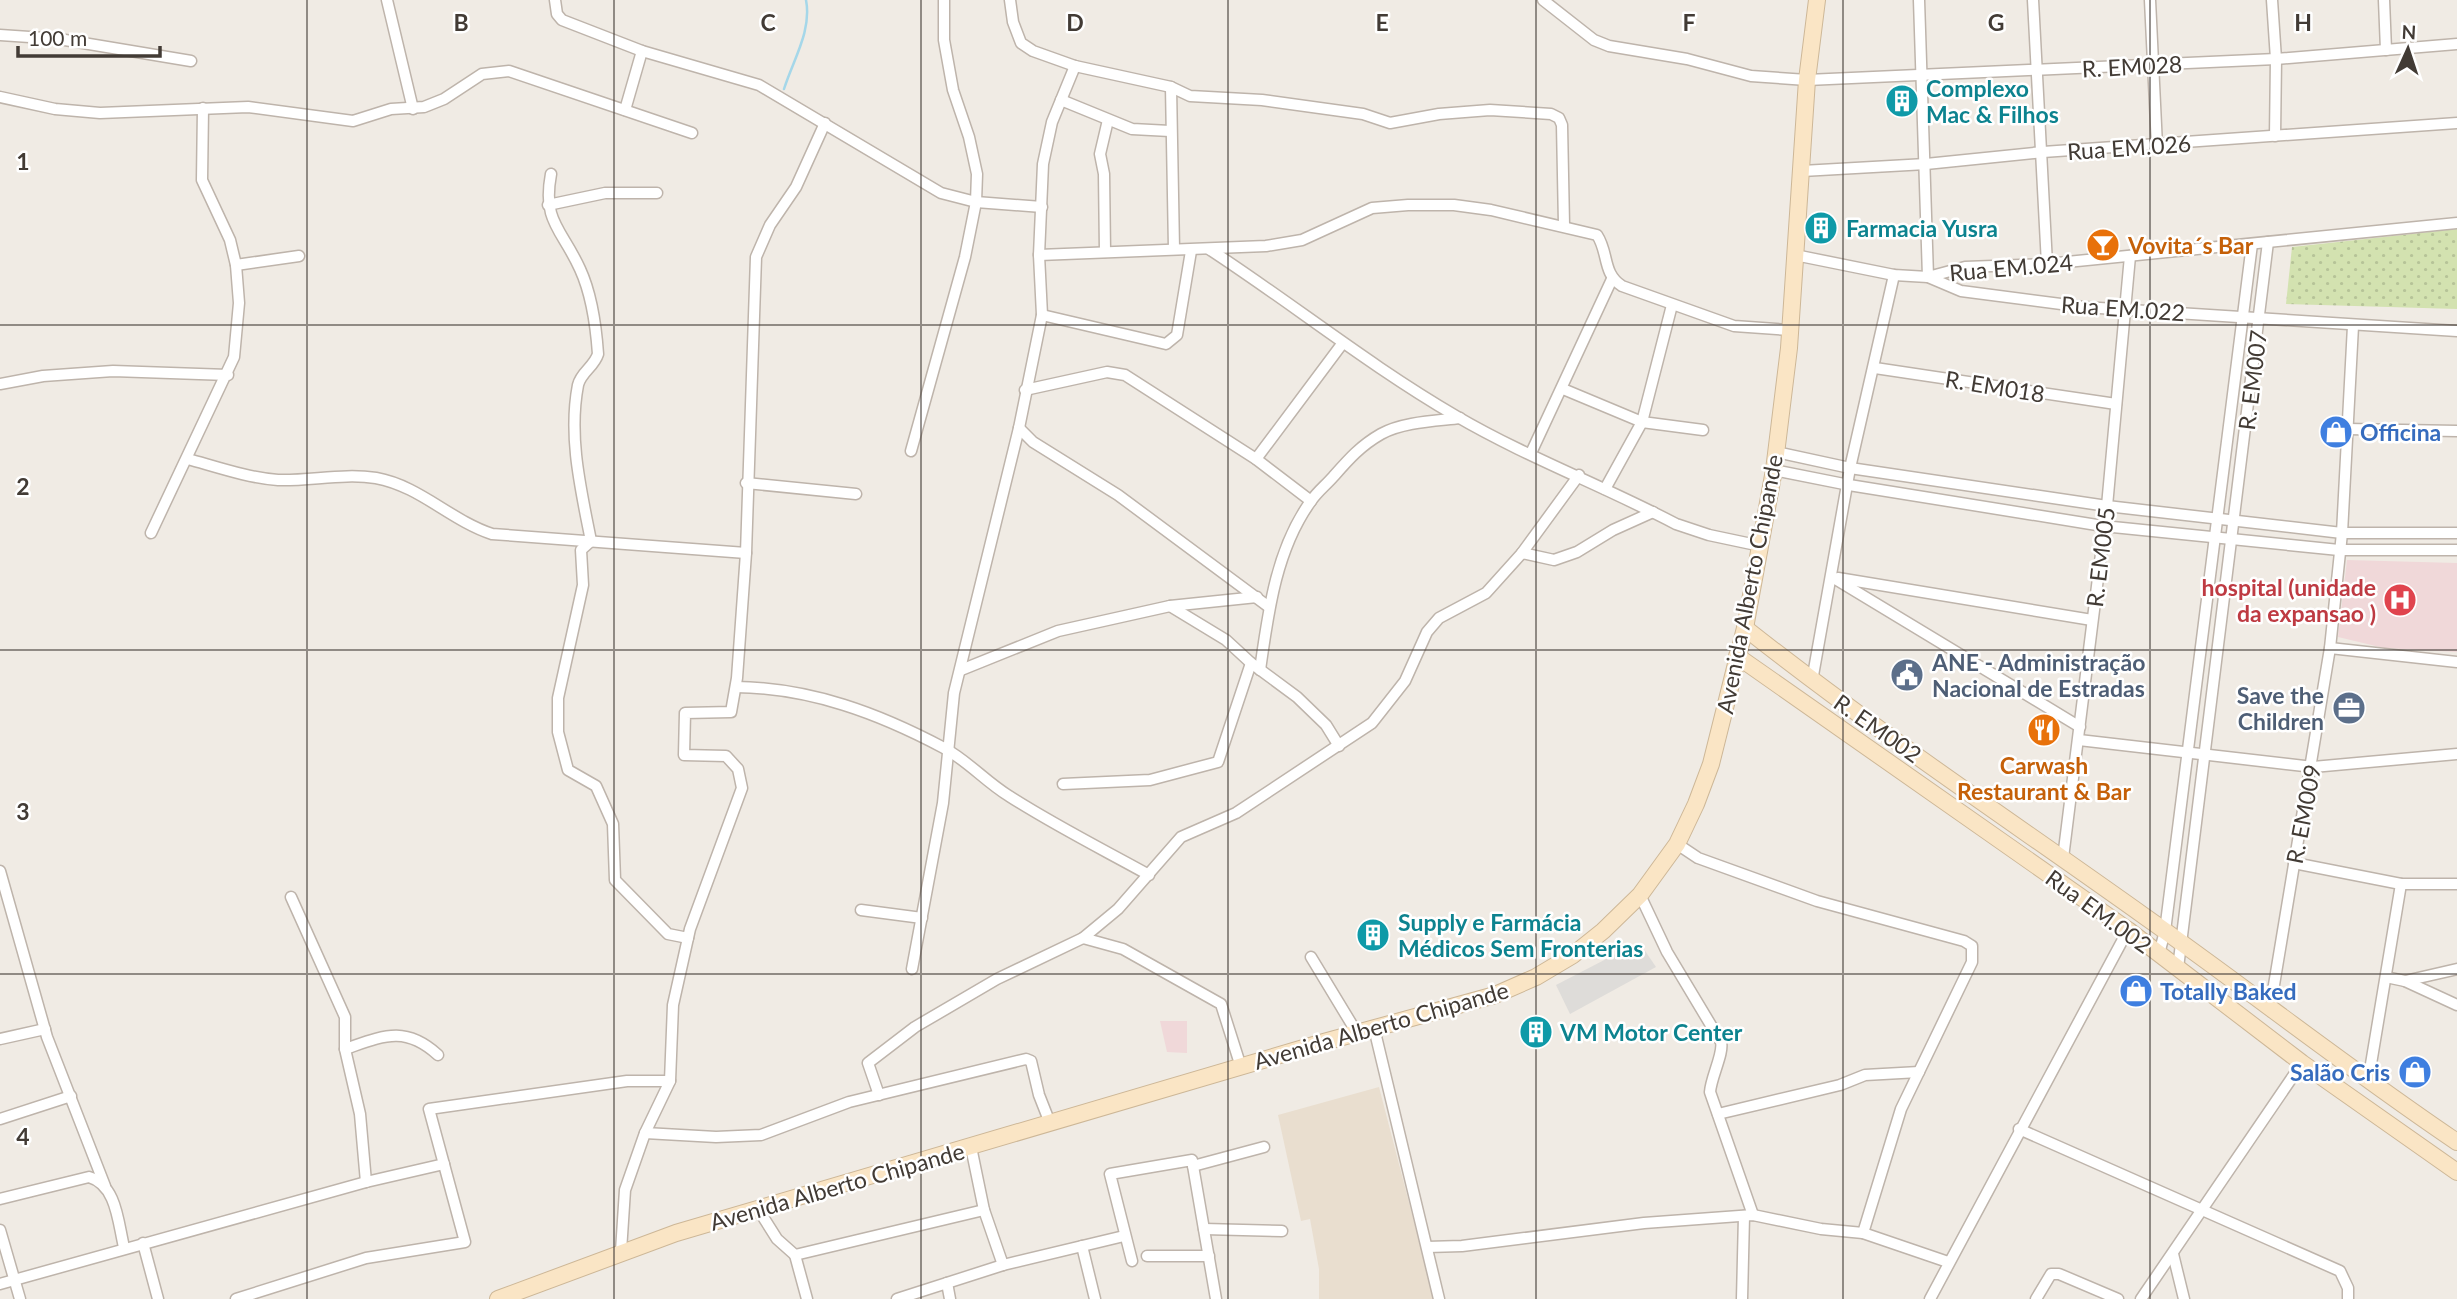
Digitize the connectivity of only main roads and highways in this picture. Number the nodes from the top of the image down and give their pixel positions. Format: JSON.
{"nodes":[{"id":1,"x":1817,"y":0,"type":"edge"},
{"id":2,"x":1745,"y":628,"type":"junction"},
{"id":3,"x":1737,"y":656,"type":"junction"},
{"id":4,"x":2457,"y":1142,"type":"edge"},
{"id":5,"x":2457,"y":1172,"type":"edge"},
{"id":6,"x":498,"y":1299,"type":"edge"}],
"edges":[{"from":1,"to":2,"type":"main road","name":"Avenida Alberto Chipande"},
{"from":2,"to":3,"type":"main road","name":"Avenida Alberto Chipande"},
{"from":2,"to":4,"type":"main road","name":"R. EM002"},
{"from":3,"to":5,"type":"main road","name":"Rua EM.002"},
{"from":3,"to":6,"type":"main road","name":"Avenida Alberto Chipande"}]}
